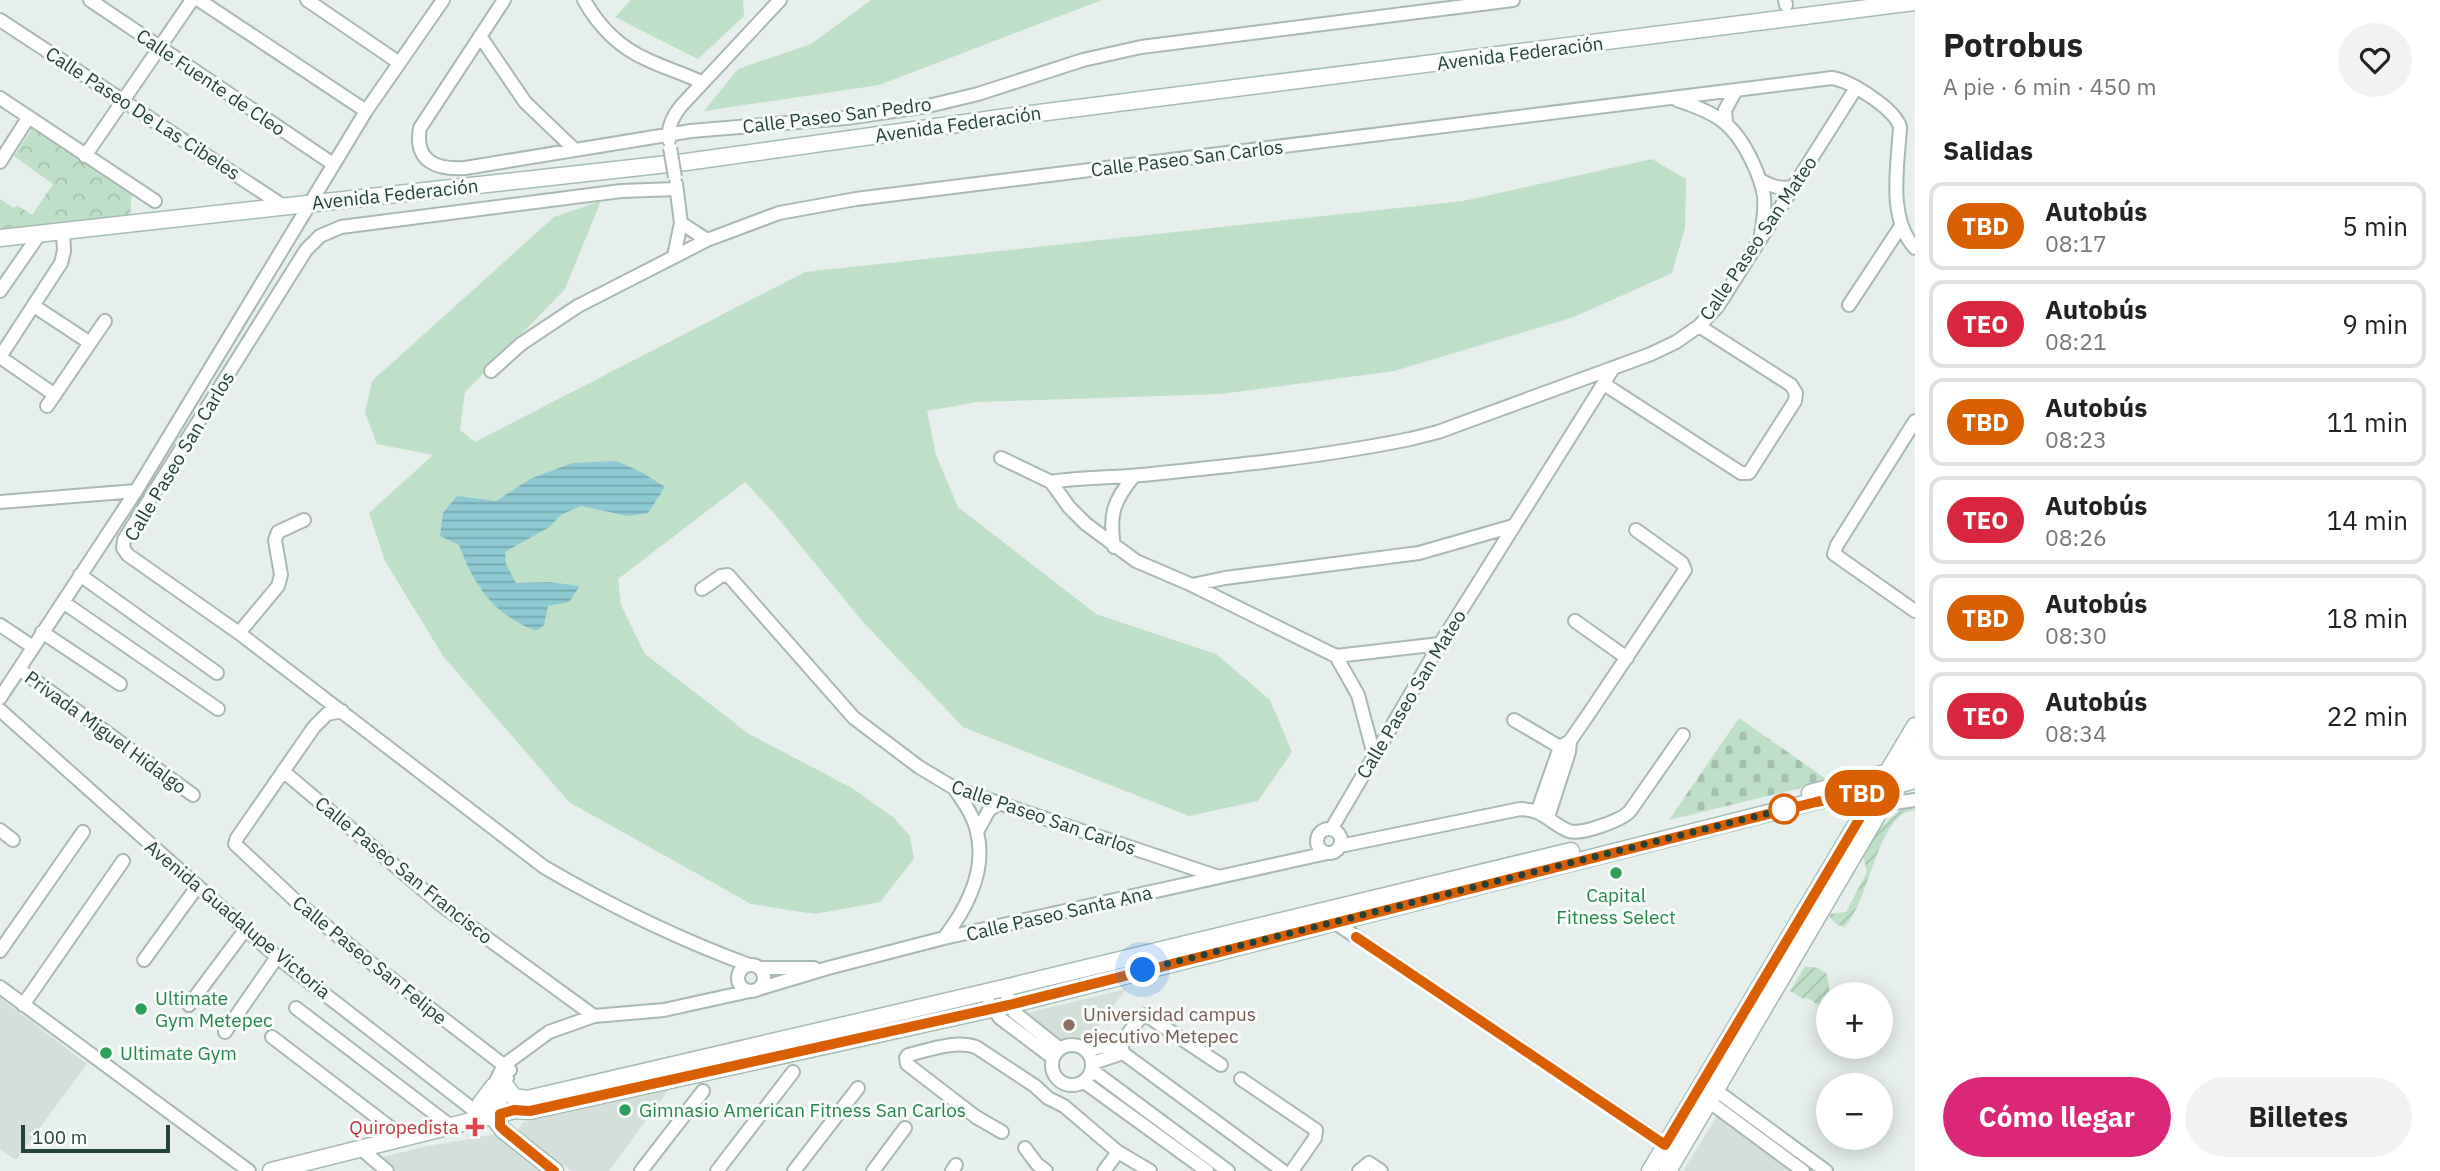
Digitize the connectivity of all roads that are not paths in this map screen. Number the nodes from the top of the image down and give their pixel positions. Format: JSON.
{"nodes":[{"id":1,"x":90,"y":0,"type":"edge"},
{"id":2,"x":191,"y":0,"type":"edge"},
{"id":3,"x":199,"y":0,"type":"edge"},
{"id":4,"x":307,"y":0,"type":"edge"},
{"id":5,"x":504,"y":0,"type":"edge"},
{"id":6,"x":584,"y":0,"type":"edge"},
{"id":7,"x":780,"y":0,"type":"edge"},
{"id":8,"x":1513,"y":0,"type":"edge"},
{"id":9,"x":1915,"y":2,"type":"edge"},
{"id":10,"x":435,"y":3,"type":"edge"},
{"id":11,"x":1889,"y":3,"type":"edge"},
{"id":12,"x":1420,"y":6,"type":"edge"},
{"id":13,"x":0,"y":20,"type":"edge"},
{"id":14,"x":480,"y":36,"type":"junction"},
{"id":15,"x":159,"y":47,"type":"junction"},
{"id":16,"x":398,"y":62,"type":"junction"},
{"id":17,"x":701,"y":82,"type":"junction"},
{"id":18,"x":1856,"y":88,"type":"junction"},
{"id":19,"x":1735,"y":92,"type":"junction"},
{"id":20,"x":0,"y":98,"type":"edge"},
{"id":21,"x":1673,"y":99,"type":"junction"},
{"id":22,"x":122,"y":100,"type":"junction"},
{"id":23,"x":366,"y":111,"type":"junction"},
{"id":24,"x":28,"y":118,"type":"junction"},
{"id":25,"x":1726,"y":122,"type":"junction"},
{"id":26,"x":668,"y":134,"type":"junction"},
{"id":27,"x":575,"y":150,"type":"junction"},
{"id":28,"x":85,"y":156,"type":"junction"},
{"id":29,"x":0,"y":162,"type":"edge"},
{"id":30,"x":333,"y":164,"type":"junction"},
{"id":31,"x":1762,"y":181,"type":"junction"},
{"id":32,"x":676,"y":183,"type":"junction"},
{"id":33,"x":1793,"y":187,"type":"junction"},
{"id":34,"x":155,"y":201,"type":"dead end"},
{"id":35,"x":309,"y":204,"type":"junction"},
{"id":36,"x":285,"y":206,"type":"junction"},
{"id":37,"x":681,"y":223,"type":"junction"},
{"id":38,"x":1901,"y":226,"type":"junction"},
{"id":39,"x":63,"y":231,"type":"junction"},
{"id":40,"x":41,"y":232,"type":"junction"},
{"id":41,"x":0,"y":237,"type":"edge"},
{"id":42,"x":1761,"y":239,"type":"junction"},
{"id":43,"x":707,"y":240,"type":"junction"},
{"id":44,"x":1915,"y":247,"type":"edge"},
{"id":45,"x":674,"y":256,"type":"junction"},
{"id":46,"x":56,"y":273,"type":"junction"},
{"id":47,"x":67,"y":281,"type":"dead end"},
{"id":48,"x":0,"y":291,"type":"edge"},
{"id":49,"x":1849,"y":305,"type":"dead end"},
{"id":50,"x":34,"y":306,"type":"junction"},
{"id":51,"x":105,"y":320,"type":"dead end"},
{"id":52,"x":1699,"y":326,"type":"junction"},
{"id":53,"x":90,"y":343,"type":"junction"},
{"id":54,"x":0,"y":357,"type":"edge"},
{"id":55,"x":1612,"y":370,"type":"junction"},
{"id":56,"x":491,"y":371,"type":"dead end"},
{"id":57,"x":1604,"y":384,"type":"junction"},
{"id":58,"x":55,"y":395,"type":"junction"},
{"id":59,"x":47,"y":407,"type":"dead end"},
{"id":60,"x":1915,"y":421,"type":"edge"},
{"id":61,"x":1001,"y":458,"type":"dead end"},
{"id":62,"x":1134,"y":476,"type":"junction"},
{"id":63,"x":1051,"y":482,"type":"junction"},
{"id":64,"x":136,"y":491,"type":"junction"},
{"id":65,"x":1,"y":501,"type":"edge"},
{"id":66,"x":304,"y":520,"type":"dead end"},
{"id":67,"x":1513,"y":526,"type":"junction"},
{"id":68,"x":1636,"y":530,"type":"dead end"},
{"id":69,"x":1114,"y":547,"type":"junction"},
{"id":70,"x":80,"y":575,"type":"junction"},
{"id":71,"x":1192,"y":585,"type":"junction"},
{"id":72,"x":702,"y":589,"type":"dead end"},
{"id":73,"x":63,"y":601,"type":"junction"},
{"id":74,"x":1913,"y":606,"type":"edge"},
{"id":75,"x":1575,"y":621,"type":"dead end"},
{"id":76,"x":0,"y":625,"type":"edge"},
{"id":77,"x":42,"y":632,"type":"junction"},
{"id":78,"x":239,"y":633,"type":"junction"},
{"id":79,"x":1440,"y":644,"type":"junction"},
{"id":80,"x":33,"y":647,"type":"junction"},
{"id":81,"x":1336,"y":656,"type":"junction"},
{"id":82,"x":1627,"y":658,"type":"junction"},
{"id":83,"x":19,"y":669,"type":"junction"},
{"id":84,"x":217,"y":673,"type":"dead end"},
{"id":85,"x":120,"y":684,"type":"dead end"},
{"id":86,"x":316,"y":691,"type":"junction"},
{"id":87,"x":0,"y":698,"type":"edge"},
{"id":88,"x":0,"y":709,"type":"edge"},
{"id":89,"x":218,"y":709,"type":"dead end"},
{"id":90,"x":342,"y":711,"type":"junction"},
{"id":91,"x":1514,"y":720,"type":"dead end"},
{"id":92,"x":1915,"y":726,"type":"edge"},
{"id":93,"x":314,"y":727,"type":"junction"},
{"id":94,"x":1683,"y":735,"type":"dead end"},
{"id":95,"x":1566,"y":747,"type":"junction"},
{"id":96,"x":1908,"y":750,"type":"edge"},
{"id":97,"x":1374,"y":755,"type":"junction"},
{"id":98,"x":283,"y":771,"type":"junction"},
{"id":99,"x":1907,"y":781,"type":"edge"},
{"id":100,"x":954,"y":788,"type":"junction"},
{"id":101,"x":1876,"y":791,"type":"junction"},
{"id":102,"x":193,"y":795,"type":"dead end"},
{"id":103,"x":999,"y":803,"type":"junction"},
{"id":104,"x":1881,"y":809,"type":"junction"},
{"id":105,"x":1543,"y":814,"type":"junction"},
{"id":106,"x":1332,"y":828,"type":"junction"},
{"id":107,"x":0,"y":830,"type":"edge"},
{"id":108,"x":83,"y":832,"type":"dead end"},
{"id":109,"x":978,"y":832,"type":"junction"},
{"id":110,"x":13,"y":840,"type":"dead end"},
{"id":111,"x":1317,"y":842,"type":"junction"},
{"id":112,"x":1340,"y":846,"type":"junction"},
{"id":113,"x":1327,"y":853,"type":"junction"},
{"id":114,"x":1290,"y":860,"type":"junction"},
{"id":115,"x":123,"y":861,"type":"dead end"},
{"id":116,"x":1220,"y":877,"type":"junction"},
{"id":117,"x":197,"y":887,"type":"junction"},
{"id":118,"x":1332,"y":915,"type":"junction"},
{"id":119,"x":246,"y":930,"type":"junction"},
{"id":120,"x":944,"y":938,"type":"junction"},
{"id":121,"x":0,"y":951,"type":"edge"},
{"id":122,"x":277,"y":957,"type":"junction"},
{"id":123,"x":144,"y":960,"type":"dead end"},
{"id":124,"x":828,"y":968,"type":"junction"},
{"id":125,"x":747,"y":972,"type":"junction"},
{"id":126,"x":0,"y":987,"type":"edge"},
{"id":127,"x":1004,"y":988,"type":"junction"},
{"id":128,"x":754,"y":990,"type":"junction"},
{"id":129,"x":989,"y":1000,"type":"junction"},
{"id":130,"x":703,"y":1001,"type":"junction"},
{"id":131,"x":23,"y":1004,"type":"junction"},
{"id":132,"x":189,"y":1005,"type":"dead end"},
{"id":133,"x":1009,"y":1005,"type":"junction"},
{"id":134,"x":296,"y":1008,"type":"dead end"},
{"id":135,"x":594,"y":1016,"type":"junction"},
{"id":136,"x":225,"y":1032,"type":"dead end"},
{"id":137,"x":272,"y":1037,"type":"dead end"},
{"id":138,"x":1122,"y":1048,"type":"junction"},
{"id":139,"x":1086,"y":1050,"type":"junction"},
{"id":140,"x":1057,"y":1053,"type":"junction"},
{"id":141,"x":1221,"y":1065,"type":"dead end"},
{"id":142,"x":1092,"y":1066,"type":"junction"},
{"id":143,"x":793,"y":1072,"type":"dead end"},
{"id":144,"x":505,"y":1074,"type":"junction"},
{"id":145,"x":1054,"y":1074,"type":"junction"},
{"id":146,"x":1241,"y":1079,"type":"dead end"},
{"id":147,"x":1084,"y":1082,"type":"junction"},
{"id":148,"x":1067,"y":1085,"type":"junction"},
{"id":149,"x":1035,"y":1086,"type":"junction"},
{"id":150,"x":858,"y":1088,"type":"dead end"},
{"id":151,"x":703,"y":1091,"type":"dead end"},
{"id":152,"x":1706,"y":1092,"type":"junction"},
{"id":153,"x":1064,"y":1106,"type":"junction"},
{"id":154,"x":496,"y":1114,"type":"junction"},
{"id":155,"x":452,"y":1127,"type":"junction"},
{"id":156,"x":905,"y":1128,"type":"dead end"},
{"id":157,"x":1002,"y":1132,"type":"dead end"},
{"id":158,"x":404,"y":1138,"type":"junction"},
{"id":159,"x":360,"y":1148,"type":"junction"},
{"id":160,"x":1025,"y":1148,"type":"dead end"},
{"id":161,"x":1672,"y":1149,"type":"junction"},
{"id":162,"x":1118,"y":1152,"type":"junction"},
{"id":163,"x":292,"y":1169,"type":"edge"},
{"id":164,"x":248,"y":1171,"type":"edge"},
{"id":165,"x":271,"y":1171,"type":"edge"},
{"id":166,"x":387,"y":1171,"type":"edge"},
{"id":167,"x":555,"y":1171,"type":"edge"},
{"id":168,"x":641,"y":1171,"type":"edge"},
{"id":169,"x":717,"y":1171,"type":"edge"},
{"id":170,"x":794,"y":1171,"type":"edge"},
{"id":171,"x":873,"y":1171,"type":"edge"},
{"id":172,"x":1046,"y":1171,"type":"edge"},
{"id":173,"x":1104,"y":1171,"type":"edge"},
{"id":174,"x":1150,"y":1171,"type":"edge"},
{"id":175,"x":1207,"y":1171,"type":"edge"},
{"id":176,"x":1227,"y":1171,"type":"edge"},
{"id":177,"x":1283,"y":1171,"type":"edge"},
{"id":178,"x":1292,"y":1171,"type":"edge"},
{"id":179,"x":1359,"y":1171,"type":"edge"},
{"id":180,"x":1381,"y":1171,"type":"edge"},
{"id":181,"x":1650,"y":1171,"type":"edge"},
{"id":182,"x":1668,"y":1171,"type":"edge"},
{"id":183,"x":1803,"y":1171,"type":"edge"},
{"id":184,"x":1826,"y":1171,"type":"edge"}],
"edges":[{"from":1,"to":15,"type":"street","name":"Calle Fuente de Cleo"},
{"from":2,"to":15,"type":"street"},
{"from":3,"to":23,"type":"street"},
{"from":4,"to":16,"type":"street"},
{"from":5,"to":14,"type":"street","name":"Calle Paseo San Pedro"},
{"from":6,"to":17,"type":"street"},
{"from":7,"to":17,"type":"street"},
{"from":8,"to":12,"type":"street","name":"Calle Paseo San Pedro"},
{"from":9,"to":11,"type":"main road","name":"Avenida Federación"},
{"from":10,"to":16,"type":"street"},
{"from":11,"to":35,"type":"main road","name":"Avenida Federación"},
{"from":12,"to":26,"type":"street","name":"Calle Paseo San Pedro"},
{"from":13,"to":22,"type":"street","name":"Calle Paseo De Las Cibeles"},
{"from":14,"to":27,"type":"street"},
{"from":14,"to":27,"type":"street","name":"Calle Paseo San Pedro"},
{"from":15,"to":22,"type":"street"},
{"from":15,"to":30,"type":"street","name":"Calle Fuente de Cleo"},
{"from":16,"to":23,"type":"street"},
{"from":17,"to":26,"type":"street"},
{"from":18,"to":19,"type":"street","name":"Calle Paseo San Carlos"},
{"from":18,"to":33,"type":"street","name":"Calle Paseo San Mateo"},
{"from":18,"to":38,"type":"street"},
{"from":19,"to":21,"type":"street","name":"Calle Paseo San Carlos"},
{"from":19,"to":25,"type":"street"},
{"from":20,"to":24,"type":"street"},
{"from":21,"to":25,"type":"street","name":"Calle Paseo San Carlos"},
{"from":21,"to":43,"type":"street","name":"Calle Paseo San Carlos"},
{"from":22,"to":28,"type":"street"},
{"from":22,"to":36,"type":"street","name":"Calle Paseo De Las Cibeles"},
{"from":23,"to":30,"type":"street"},
{"from":24,"to":28,"type":"street"},
{"from":24,"to":29,"type":"street"},
{"from":25,"to":31,"type":"street","name":"Calle Paseo San Carlos"},
{"from":26,"to":27,"type":"street","name":"Calle Paseo San Pedro"},
{"from":26,"to":32,"type":"street","bridge":true},
{"from":28,"to":34,"type":"street"},
{"from":30,"to":35,"type":"street"},
{"from":31,"to":33,"type":"street"},
{"from":31,"to":42,"type":"street","name":"Calle Paseo San Carlos"},
{"from":32,"to":37,"type":"street"},
{"from":32,"to":78,"type":"street","name":"Calle Paseo San Carlos"},
{"from":33,"to":42,"type":"street","name":"Calle Paseo San Mateo"},
{"from":35,"to":36,"type":"main road","name":"Avenida Federación"},
{"from":35,"to":64,"type":"street"},
{"from":36,"to":39,"type":"main road","name":"Avenida Federación"},
{"from":37,"to":43,"type":"street"},
{"from":37,"to":45,"type":"street"},
{"from":38,"to":44,"type":"street"},
{"from":38,"to":49,"type":"street"},
{"from":39,"to":40,"type":"main road","name":"Avenida Federación"},
{"from":39,"to":46,"type":"street"},
{"from":40,"to":41,"type":"main road","name":"Avenida Federación"},
{"from":40,"to":48,"type":"street"},
{"from":42,"to":52,"type":"street","name":"Calle Paseo San Mateo"},
{"from":43,"to":45,"type":"street","name":"Calle Paseo San Carlos"},
{"from":45,"to":56,"type":"street","name":"Calle Paseo San Carlos"},
{"from":46,"to":47,"type":"street"},
{"from":46,"to":50,"type":"street"},
{"from":50,"to":53,"type":"street"},
{"from":50,"to":54,"type":"street"},
{"from":51,"to":53,"type":"street"},
{"from":52,"to":55,"type":"street","name":"Calle Paseo San Mateo"},
{"from":52,"to":57,"type":"street"},
{"from":53,"to":58,"type":"street"},
{"from":54,"to":58,"type":"street"},
{"from":55,"to":57,"type":"street","name":"Calle Paseo San Mateo"},
{"from":55,"to":62,"type":"street"},
{"from":57,"to":67,"type":"street","name":"Calle Paseo San Mateo"},
{"from":58,"to":59,"type":"street"},
{"from":60,"to":74,"type":"street"},
{"from":61,"to":63,"type":"street"},
{"from":62,"to":63,"type":"street"},
{"from":62,"to":69,"type":"street"},
{"from":63,"to":69,"type":"street"},
{"from":64,"to":65,"type":"street"},
{"from":64,"to":70,"type":"street"},
{"from":66,"to":78,"type":"street"},
{"from":67,"to":71,"type":"street"},
{"from":67,"to":79,"type":"street","name":"Calle Paseo San Mateo"},
{"from":68,"to":82,"type":"street"},
{"from":69,"to":71,"type":"street"},
{"from":70,"to":73,"type":"street"},
{"from":70,"to":84,"type":"street"},
{"from":71,"to":81,"type":"street"},
{"from":72,"to":100,"type":"street","name":"Calle Paseo San Carlos"},
{"from":73,"to":77,"type":"street"},
{"from":73,"to":89,"type":"street"},
{"from":75,"to":82,"type":"street"},
{"from":76,"to":80,"type":"street"},
{"from":77,"to":80,"type":"street"},
{"from":77,"to":85,"type":"street"},
{"from":78,"to":86,"type":"street","name":"Calle Paseo San Carlos"},
{"from":79,"to":81,"type":"street"},
{"from":79,"to":97,"type":"street","name":"Calle Paseo San Mateo"},
{"from":80,"to":83,"type":"street"},
{"from":81,"to":97,"type":"street"},
{"from":82,"to":95,"type":"street"},
{"from":83,"to":87,"type":"street"},
{"from":83,"to":102,"type":"street","name":"Privada Miguel Hidalgo"},
{"from":86,"to":90,"type":"street","name":"Calle Paseo San Carlos"},
{"from":86,"to":93,"type":"street"},
{"from":88,"to":117,"type":"street","name":"Avenida Guadalupe Victoria"},
{"from":90,"to":93,"type":"street"},
{"from":90,"to":125,"type":"street","name":"Calle Paseo San Carlos"},
{"from":91,"to":95,"type":"street"},
{"from":92,"to":96,"type":"main road"},
{"from":93,"to":98,"type":"street"},
{"from":94,"to":105,"type":"street"},
{"from":95,"to":105,"type":"street"},
{"from":96,"to":99,"type":"main road"},
{"from":97,"to":106,"type":"street","name":"Calle Paseo San Mateo"},
{"from":98,"to":135,"type":"street","name":"Calle Paseo San Francisco"},
{"from":98,"to":144,"type":"street","name":"Calle Paseo San Felipe"},
{"from":99,"to":101,"type":"main road"},
{"from":99,"to":104,"type":"main road"},
{"from":99,"to":104,"type":"street"},
{"from":99,"to":118,"type":"main road"},
{"from":100,"to":103,"type":"street","name":"Calle Paseo San Carlos"},
{"from":100,"to":109,"type":"street"},
{"from":101,"to":118,"type":"main road"},
{"from":101,"to":152,"type":"main road"},
{"from":103,"to":109,"type":"street"},
{"from":103,"to":116,"type":"street","name":"Calle Paseo San Carlos"},
{"from":104,"to":152,"type":"main road"},
{"from":105,"to":112,"type":"street"},
{"from":106,"to":111,"type":"street"},
{"from":106,"to":112,"type":"street"},
{"from":107,"to":110,"type":"street"},
{"from":108,"to":121,"type":"street"},
{"from":109,"to":120,"type":"street"},
{"from":111,"to":113,"type":"street"},
{"from":111,"to":114,"type":"street","name":"Calle Paseo Santa Ana"},
{"from":112,"to":113,"type":"street"},
{"from":113,"to":114,"type":"street","name":"Calle Paseo Santa Ana"},
{"from":114,"to":116,"type":"street","name":"Calle Paseo Santa Ana"},
{"from":115,"to":131,"type":"street"},
{"from":116,"to":120,"type":"street","name":"Calle Paseo Santa Ana"},
{"from":117,"to":119,"type":"street","name":"Avenida Guadalupe Victoria"},
{"from":117,"to":123,"type":"street"},
{"from":118,"to":127,"type":"main road"},
{"from":118,"to":133,"type":"main road"},
{"from":118,"to":161,"type":"street"},
{"from":119,"to":122,"type":"street","name":"Avenida Guadalupe Victoria"},
{"from":119,"to":132,"type":"street"},
{"from":120,"to":124,"type":"street","name":"Calle Paseo Santa Ana"},
{"from":122,"to":136,"type":"street"},
{"from":122,"to":154,"type":"street","name":"Avenida Guadalupe Victoria"},
{"from":124,"to":125,"type":"street","name":"Calle Paseo Santa Ana"},
{"from":124,"to":128,"type":"street","name":"Calle Paseo Santa Ana"},
{"from":125,"to":128,"type":"street","name":"Calle Paseo San Carlos"},
{"from":125,"to":128,"type":"street"},
{"from":125,"to":130,"type":"street","name":"Calle Paseo Santa Ana"},
{"from":126,"to":131,"type":"street"},
{"from":127,"to":129,"type":"main road"},
{"from":127,"to":133,"type":"street"},
{"from":128,"to":130,"type":"street","name":"Calle Paseo Santa Ana"},
{"from":129,"to":133,"type":"main road"},
{"from":129,"to":140,"type":"street"},
{"from":129,"to":154,"type":"main road"},
{"from":130,"to":135,"type":"street","name":"Calle Paseo Santa Ana"},
{"from":131,"to":164,"type":"street"},
{"from":133,"to":140,"type":"street"},
{"from":134,"to":155,"type":"street"},
{"from":135,"to":144,"type":"street","name":"Calle Paseo Santa Ana"},
{"from":137,"to":158,"type":"street"},
{"from":138,"to":139,"type":"street"},
{"from":138,"to":141,"type":"street"},
{"from":138,"to":142,"type":"street"},
{"from":138,"to":177,"type":"street"},
{"from":139,"to":140,"type":"street"},
{"from":139,"to":142,"type":"street"},
{"from":140,"to":145,"type":"street"},
{"from":142,"to":147,"type":"street"},
{"from":142,"to":176,"type":"street"},
{"from":143,"to":169,"type":"street"},
{"from":144,"to":154,"type":"main road"},
{"from":144,"to":154,"type":"street"},
{"from":144,"to":154,"type":"main road"},
{"from":145,"to":148,"type":"street"},
{"from":145,"to":149,"type":"street"},
{"from":146,"to":178,"type":"street"},
{"from":147,"to":148,"type":"street"},
{"from":147,"to":175,"type":"street"},
{"from":148,"to":153,"type":"street"},
{"from":149,"to":153,"type":"street"},
{"from":149,"to":157,"type":"street"},
{"from":150,"to":170,"type":"street"},
{"from":151,"to":168,"type":"street"},
{"from":152,"to":161,"type":"main road"},
{"from":152,"to":183,"type":"street"},
{"from":152,"to":184,"type":"street"},
{"from":153,"to":162,"type":"street"},
{"from":154,"to":155,"type":"main road"},
{"from":154,"to":167,"type":"main road"},
{"from":155,"to":158,"type":"main road"},
{"from":156,"to":171,"type":"street"},
{"from":158,"to":159,"type":"main road"},
{"from":159,"to":163,"type":"main road"},
{"from":159,"to":166,"type":"street"},
{"from":160,"to":172,"type":"street"},
{"from":161,"to":181,"type":"main road"},
{"from":161,"to":182,"type":"main road"},
{"from":162,"to":173,"type":"street"},
{"from":162,"to":174,"type":"street"},
{"from":163,"to":165,"type":"main road"},
{"from":179,"to":180,"type":"street"}]}
